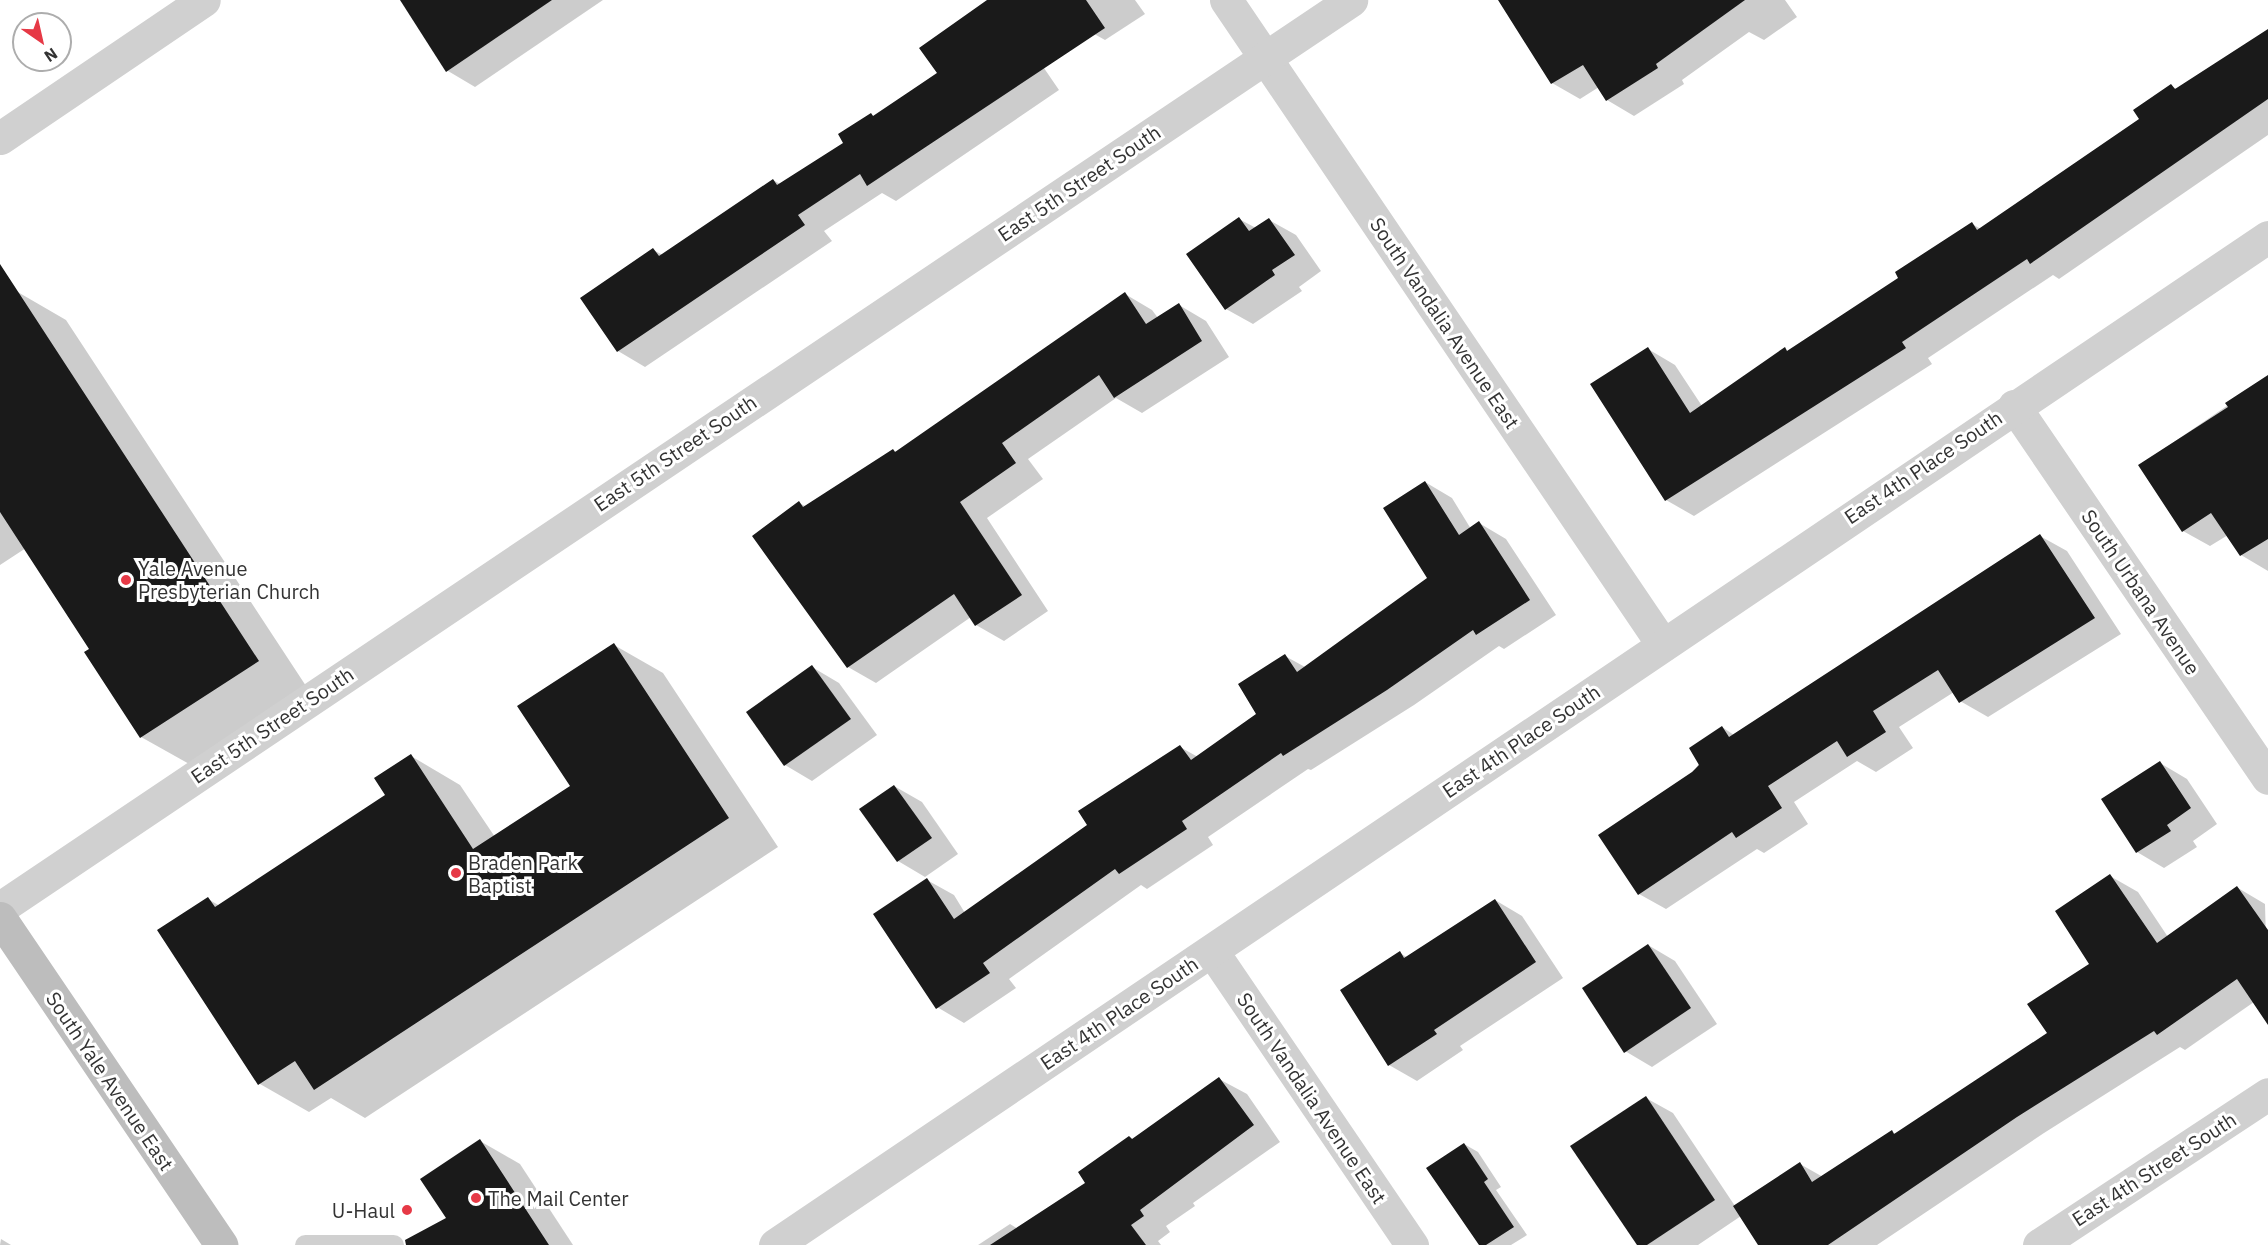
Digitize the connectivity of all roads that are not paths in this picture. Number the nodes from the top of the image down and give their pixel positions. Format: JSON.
{"nodes":[{"id":1,"x":204,"y":0,"type":"edge"},
{"id":2,"x":1226,"y":0,"type":"edge"},
{"id":3,"x":1351,"y":0,"type":"edge"},
{"id":4,"x":1265,"y":58,"type":"junction"},
{"id":5,"x":0,"y":138,"type":"edge"},
{"id":6,"x":2268,"y":237,"type":"edge"},
{"id":7,"x":2014,"y":406,"type":"junction"},
{"id":8,"x":1663,"y":645,"type":"junction"},
{"id":9,"x":2268,"y":778,"type":"edge"},
{"id":10,"x":0,"y":908,"type":"edge"},
{"id":11,"x":0,"y":918,"type":"edge"},
{"id":12,"x":1212,"y":951,"type":"junction"},
{"id":13,"x":2268,"y":1094,"type":"edge"},
{"id":14,"x":221,"y":1245,"type":"edge"},
{"id":15,"x":305,"y":1245,"type":"edge"},
{"id":16,"x":393,"y":1245,"type":"edge"},
{"id":17,"x":775,"y":1245,"type":"edge"},
{"id":18,"x":1412,"y":1245,"type":"edge"},
{"id":19,"x":2039,"y":1245,"type":"edge"}],
"edges":[{"from":1,"to":5,"type":"street"},
{"from":2,"to":4,"type":"street","name":"South Vandalia Avenue East"},
{"from":3,"to":4,"type":"street","name":"East 5th Street South"},
{"from":4,"to":8,"type":"street","name":"South Vandalia Avenue East"},
{"from":4,"to":10,"type":"street","name":"East 5th Street South"},
{"from":6,"to":7,"type":"street","name":"East 4th Place South"},
{"from":7,"to":8,"type":"street","name":"East 4th Place South"},
{"from":7,"to":9,"type":"street","name":"South Urbana Avenue"},
{"from":8,"to":12,"type":"street","name":"East 4th Place South"},
{"from":11,"to":14,"type":"main road","name":"South Yale Avenue East"},
{"from":12,"to":17,"type":"street","name":"East 4th Place South"},
{"from":12,"to":18,"type":"street","name":"South Vandalia Avenue East"},
{"from":13,"to":19,"type":"street","name":"East 4th Street South"},
{"from":15,"to":16,"type":"lane"}]}
